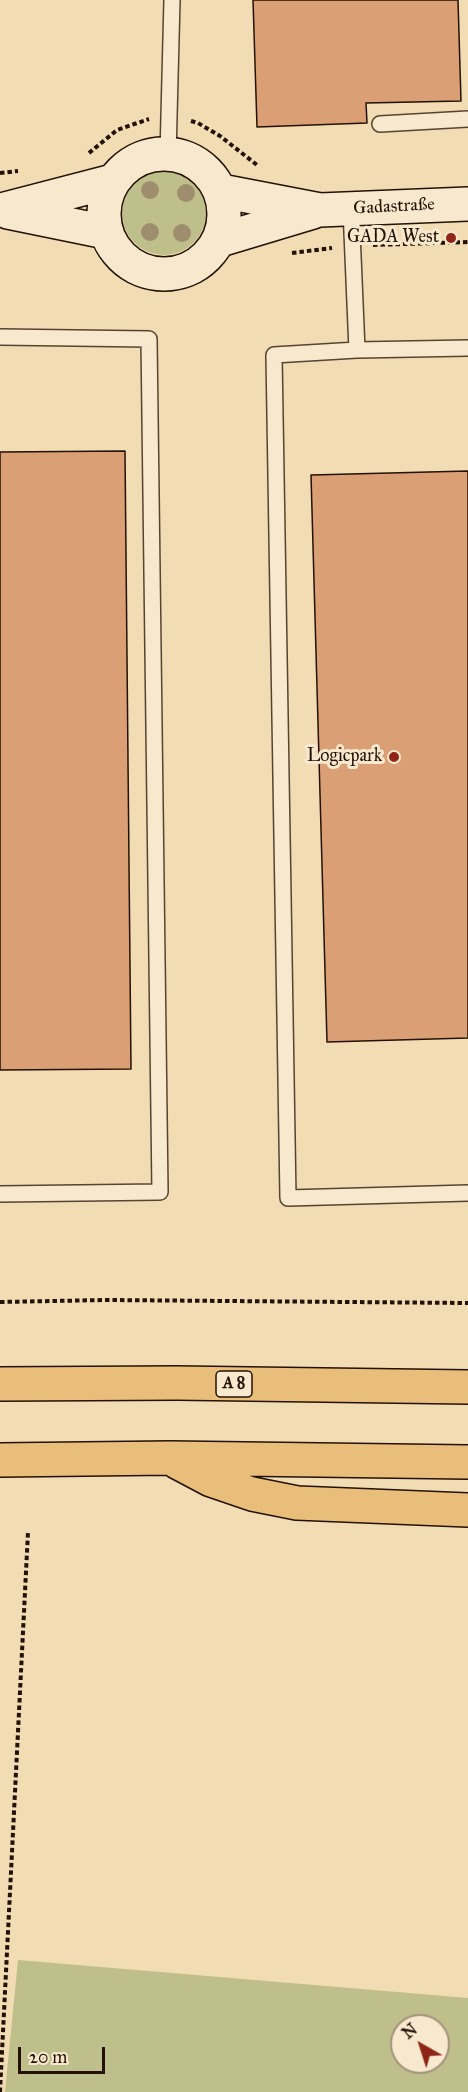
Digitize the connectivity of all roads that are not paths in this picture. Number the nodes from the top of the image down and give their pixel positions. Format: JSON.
{"nodes":[{"id":1,"x":172,"y":0,"type":"edge"},
{"id":2,"x":468,"y":119,"type":"edge"},
{"id":3,"x":380,"y":124,"type":"dead end"},
{"id":4,"x":168,"y":155,"type":"junction"},
{"id":5,"x":113,"y":182,"type":"junction"},
{"id":6,"x":221,"y":191,"type":"junction"},
{"id":7,"x":468,"y":204,"type":"edge"},
{"id":8,"x":335,"y":209,"type":"junction"},
{"id":9,"x":1,"y":210,"type":"edge"},
{"id":10,"x":106,"y":232,"type":"junction"},
{"id":11,"x":220,"y":240,"type":"junction"},
{"id":12,"x":0,"y":337,"type":"edge"},
{"id":13,"x":468,"y":348,"type":"edge"},
{"id":14,"x":357,"y":350,"type":"junction"},
{"id":15,"x":468,"y":1193,"type":"edge"},
{"id":16,"x":0,"y":1194,"type":"edge"},
{"id":17,"x":0,"y":1384,"type":"edge"},
{"id":18,"x":468,"y":1387,"type":"edge"},
{"id":19,"x":170,"y":1458,"type":"junction"},
{"id":20,"x":0,"y":1460,"type":"edge"},
{"id":21,"x":468,"y":1462,"type":"edge"},
{"id":22,"x":468,"y":1510,"type":"edge"}],
"edges":[{"from":1,"to":4,"type":"lane"},
{"from":2,"to":3,"type":"lane"},
{"from":4,"to":5,"type":"street"},
{"from":4,"to":6,"type":"street"},
{"from":5,"to":9,"type":"street"},
{"from":5,"to":10,"type":"street"},
{"from":6,"to":8,"type":"street","name":"Gadastraße"},
{"from":6,"to":11,"type":"street"},
{"from":7,"to":8,"type":"street","name":"Gadastraße"},
{"from":8,"to":11,"type":"street","name":"Gadastraße"},
{"from":8,"to":14,"type":"lane"},
{"from":9,"to":10,"type":"street"},
{"from":10,"to":11,"type":"street"},
{"from":12,"to":16,"type":"lane"},
{"from":13,"to":14,"type":"lane"},
{"from":14,"to":15,"type":"lane"},
{"from":17,"to":18,"type":"highway","number":"A 8"},
{"from":19,"to":20,"type":"highway"},
{"from":19,"to":21,"type":"highway"},
{"from":19,"to":22,"type":"highway"}]}
